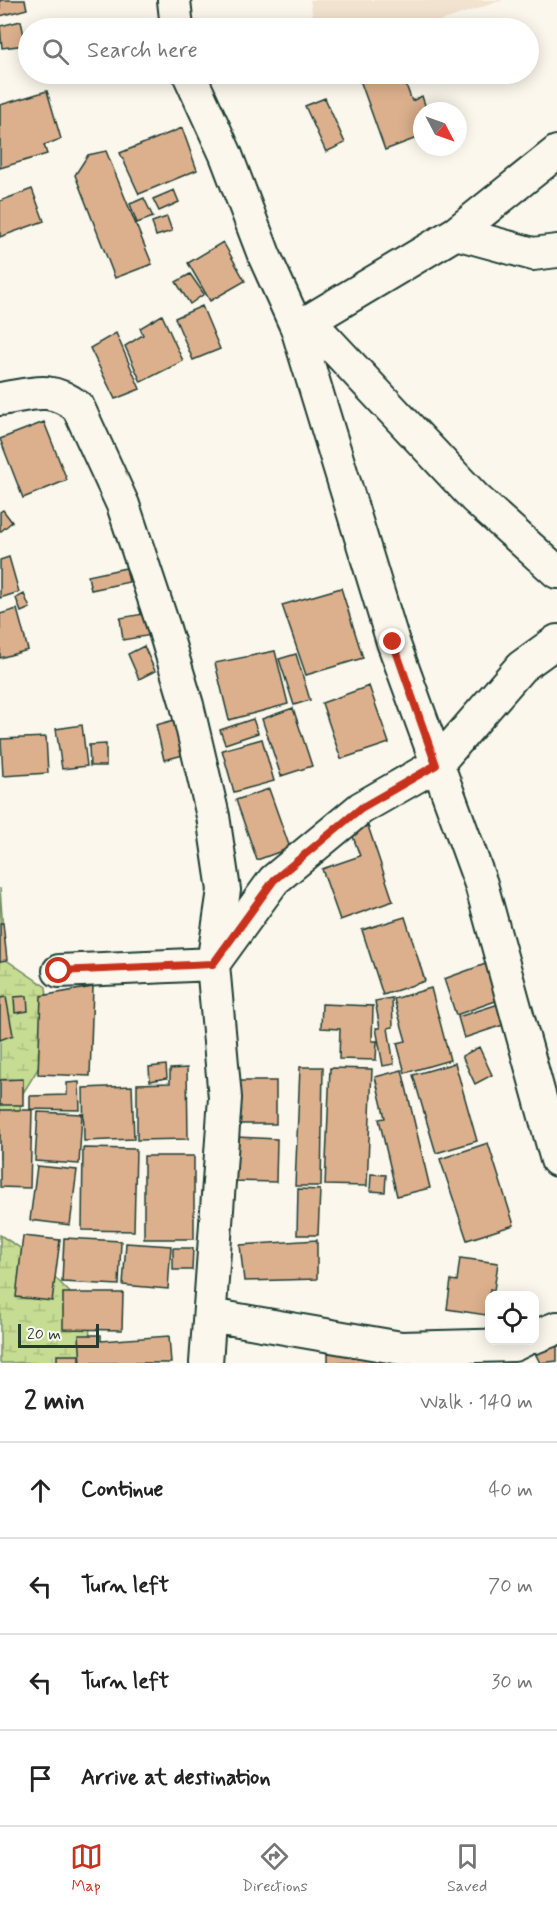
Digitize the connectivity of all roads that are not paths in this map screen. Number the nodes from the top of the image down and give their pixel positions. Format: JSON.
{"nodes":[{"id":1,"x":174,"y":0,"type":"edge"},
{"id":2,"x":176,"y":18,"type":"edge"},
{"id":3,"x":194,"y":84,"type":"edge"},
{"id":4,"x":557,"y":152,"type":"edge"},
{"id":5,"x":456,"y":233,"type":"junction"},
{"id":6,"x":557,"y":251,"type":"edge"},
{"id":7,"x":303,"y":324,"type":"junction"},
{"id":8,"x":0,"y":399,"type":"edge"},
{"id":9,"x":557,"y":572,"type":"edge"},
{"id":10,"x":557,"y":641,"type":"edge"},
{"id":11,"x":436,"y":765,"type":"junction"},
{"id":12,"x":213,"y":964,"type":"junction"},
{"id":13,"x":59,"y":971,"type":"dead end"},
{"id":14,"x":557,"y":1160,"type":"edge"},
{"id":15,"x":210,"y":1315,"type":"junction"},
{"id":16,"x":557,"y":1328,"type":"edge"},
{"id":17,"x":539,"y":1335,"type":"edge"},
{"id":18,"x":486,"y":1345,"type":"edge"},
{"id":19,"x":206,"y":1363,"type":"edge"}],
"edges":[{"from":1,"to":2,"type":"street"},
{"from":3,"to":7,"type":"street"},
{"from":4,"to":5,"type":"street"},
{"from":5,"to":6,"type":"street"},
{"from":5,"to":7,"type":"street"},
{"from":7,"to":9,"type":"street"},
{"from":7,"to":11,"type":"street"},
{"from":8,"to":12,"type":"street"},
{"from":10,"to":11,"type":"street"},
{"from":11,"to":12,"type":"street"},
{"from":11,"to":14,"type":"street"},
{"from":12,"to":13,"type":"street"},
{"from":12,"to":15,"type":"street"},
{"from":15,"to":18,"type":"street"},
{"from":15,"to":19,"type":"street"},
{"from":16,"to":17,"type":"street"}]}
